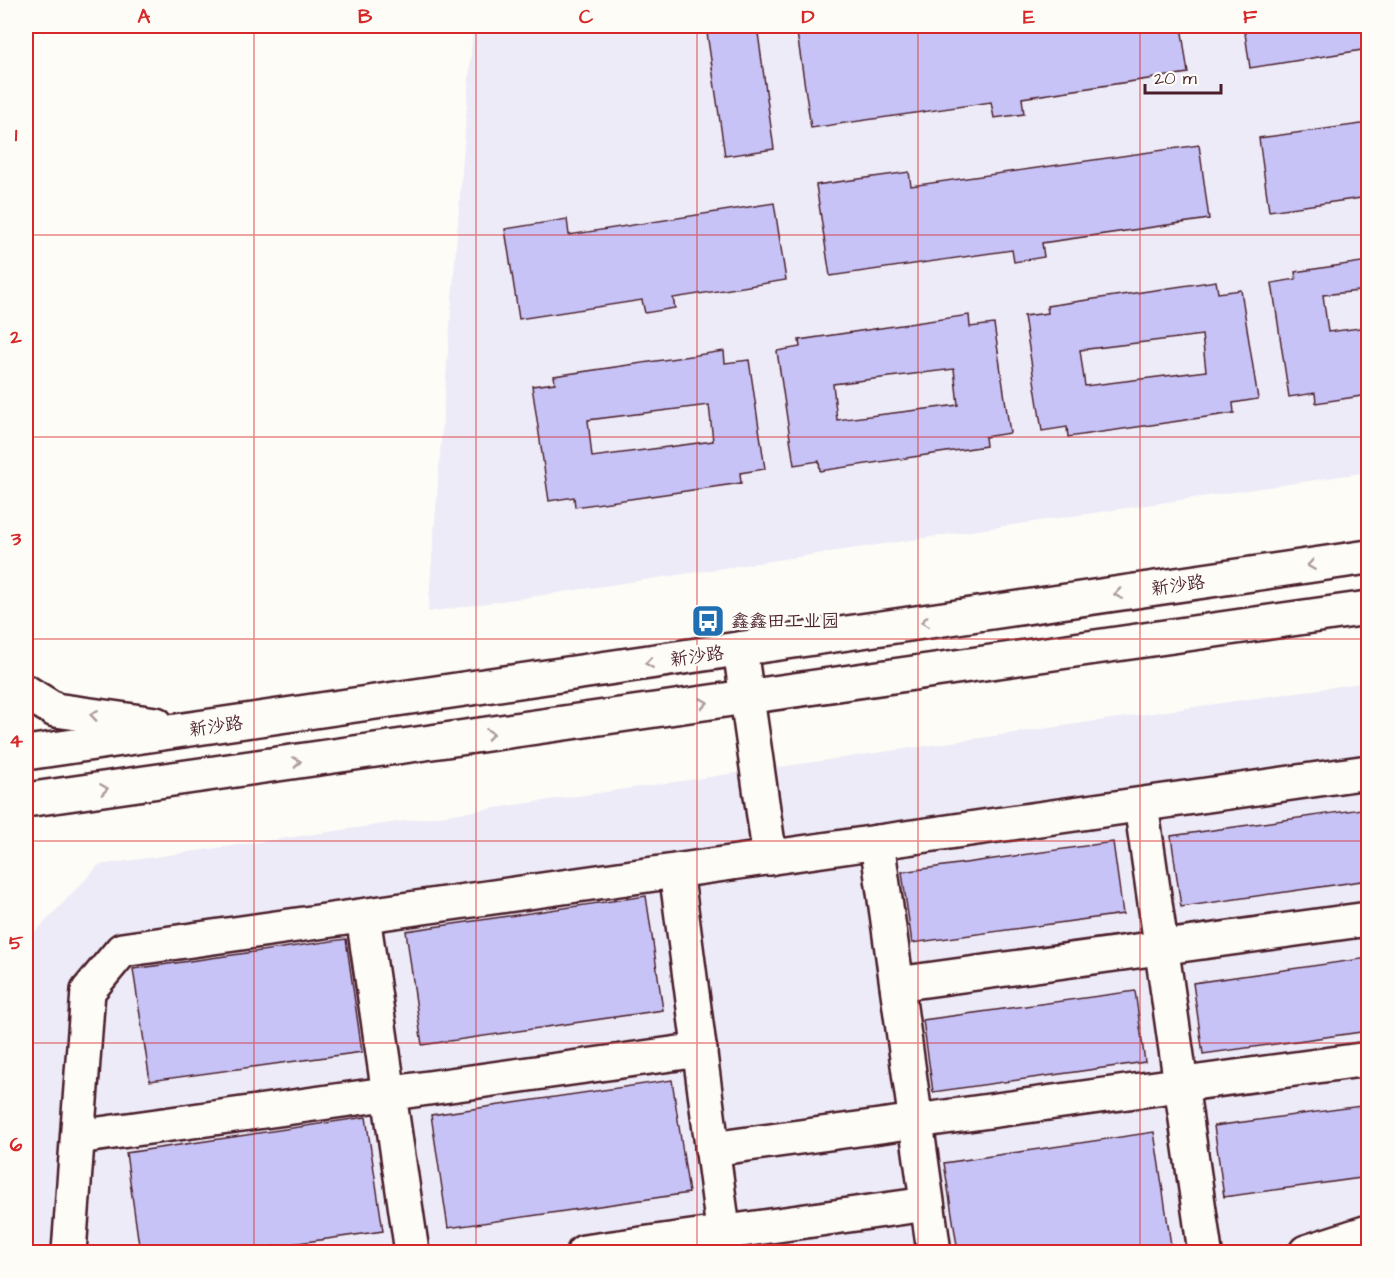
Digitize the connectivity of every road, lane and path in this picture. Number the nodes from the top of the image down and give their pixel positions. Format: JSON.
{"nodes":[{"id":1,"x":1368,"y":557,"type":"edge"},
{"id":2,"x":1368,"y":608,"type":"edge"},
{"id":3,"x":740,"y":649,"type":"junction"},
{"id":4,"x":26,"y":692,"type":"edge"},
{"id":5,"x":747,"y":697,"type":"junction"},
{"id":6,"x":193,"y":730,"type":"junction"},
{"id":7,"x":26,"y":753,"type":"edge"},
{"id":8,"x":1368,"y":772,"type":"edge"},
{"id":9,"x":68,"y":795,"type":"junction"},
{"id":10,"x":26,"y":800,"type":"edge"},
{"id":11,"x":1141,"y":805,"type":"junction"},
{"id":12,"x":26,"y":813,"type":"edge"},
{"id":13,"x":877,"y":842,"type":"junction"},
{"id":14,"x":770,"y":858,"type":"junction"},
{"id":15,"x":676,"y":871,"type":"junction"},
{"id":16,"x":363,"y":916,"type":"junction"},
{"id":17,"x":1368,"y":920,"type":"edge"},
{"id":18,"x":1161,"y":948,"type":"junction"},
{"id":19,"x":897,"y":984,"type":"junction"},
{"id":20,"x":700,"y":1050,"type":"junction"},
{"id":21,"x":1368,"y":1059,"type":"edge"},
{"id":22,"x":1181,"y":1085,"type":"junction"},
{"id":23,"x":388,"y":1093,"type":"junction"},
{"id":24,"x":916,"y":1121,"type":"junction"},
{"id":25,"x":78,"y":1137,"type":"junction"},
{"id":26,"x":712,"y":1149,"type":"junction"},
{"id":27,"x":927,"y":1204,"type":"junction"},
{"id":28,"x":1368,"y":1232,"type":"edge"},
{"id":29,"x":725,"y":1243,"type":"edge"},
{"id":30,"x":69,"y":1252,"type":"edge"},
{"id":31,"x":412,"y":1252,"type":"edge"},
{"id":32,"x":584,"y":1252,"type":"edge"},
{"id":33,"x":934,"y":1252,"type":"edge"},
{"id":34,"x":1205,"y":1252,"type":"edge"},
{"id":35,"x":1306,"y":1252,"type":"edge"}],
"edges":[{"from":1,"to":3,"type":"main road","name":"新沙路","one_way":true},
{"from":2,"to":5,"type":"main road"},
{"from":3,"to":5,"type":"main road"},
{"from":3,"to":6,"type":"main road","name":"新沙路","one_way":true},
{"from":6,"to":4,"type":"main road","one_way":true},
{"from":9,"to":5,"type":"main road","one_way":true},
{"from":5,"to":14,"type":"main road"},
{"from":6,"to":7,"type":"main road","name":"新沙路"},
{"from":8,"to":11,"type":"main road"},
{"from":9,"to":10,"type":"main road"},
{"from":9,"to":12,"type":"main road"},
{"from":11,"to":13,"type":"main road"},
{"from":11,"to":18,"type":"main road"},
{"from":13,"to":14,"type":"main road"},
{"from":13,"to":19,"type":"main road"},
{"from":14,"to":15,"type":"main road"},
{"from":15,"to":16,"type":"main road"},
{"from":15,"to":20,"type":"main road"},
{"from":16,"to":23,"type":"main road"},
{"from":16,"to":25,"type":"main road"},
{"from":17,"to":18,"type":"main road"},
{"from":18,"to":19,"type":"main road"},
{"from":18,"to":22,"type":"main road"},
{"from":19,"to":24,"type":"main road"},
{"from":20,"to":23,"type":"main road"},
{"from":20,"to":26,"type":"main road"},
{"from":21,"to":22,"type":"main road"},
{"from":22,"to":24,"type":"main road"},
{"from":22,"to":34,"type":"main road"},
{"from":23,"to":25,"type":"main road"},
{"from":23,"to":31,"type":"main road"},
{"from":24,"to":26,"type":"main road"},
{"from":24,"to":27,"type":"main road"},
{"from":25,"to":30,"type":"main road"},
{"from":26,"to":29,"type":"main road"},
{"from":27,"to":29,"type":"main road"},
{"from":27,"to":33,"type":"main road"},
{"from":28,"to":35,"type":"main road"},
{"from":29,"to":32,"type":"main road"}]}
